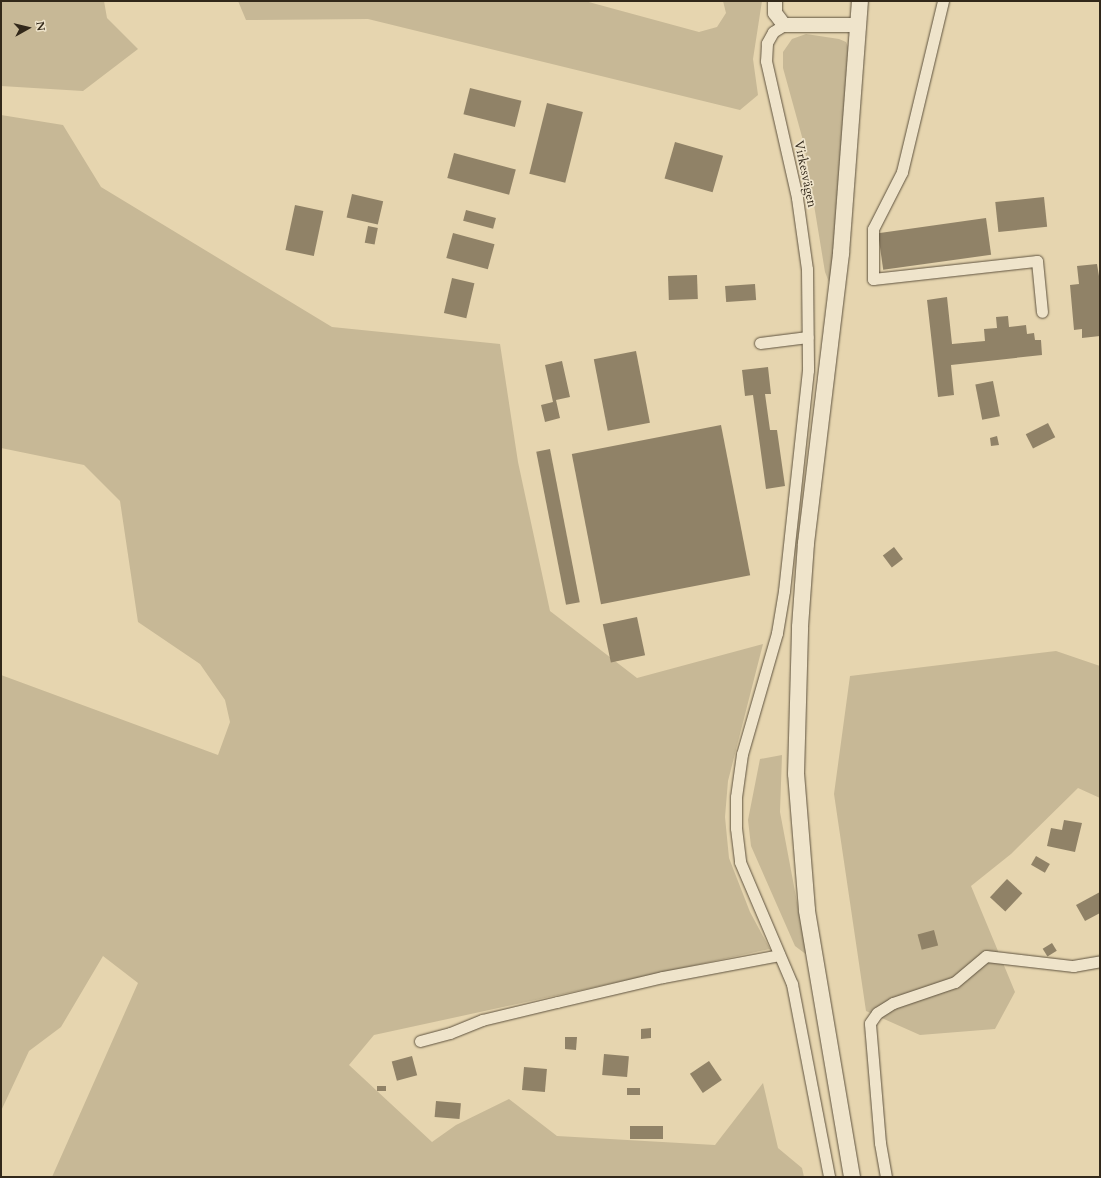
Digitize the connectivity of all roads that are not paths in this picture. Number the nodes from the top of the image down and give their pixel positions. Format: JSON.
{"nodes":[{"id":1,"x":774,"y":1,"type":"edge"},
{"id":2,"x":860,"y":1,"type":"edge"},
{"id":3,"x":943,"y":1,"type":"edge"},
{"id":4,"x":784,"y":25,"type":"junction"},
{"id":5,"x":859,"y":25,"type":"junction"},
{"id":6,"x":1042,"y":312,"type":"dead end"},
{"id":7,"x":808,"y":337,"type":"junction"},
{"id":8,"x":760,"y":343,"type":"dead end"},
{"id":9,"x":780,"y":955,"type":"junction"},
{"id":10,"x":1100,"y":961,"type":"edge"},
{"id":11,"x":420,"y":1040,"type":"dead end"},
{"id":12,"x":829,"y":1177,"type":"edge"},
{"id":13,"x":852,"y":1177,"type":"edge"},
{"id":14,"x":886,"y":1177,"type":"edge"}],
"edges":[{"from":1,"to":4,"type":"street"},
{"from":2,"to":5,"type":"main road"},
{"from":3,"to":6,"type":"street"},
{"from":4,"to":5,"type":"street"},
{"from":4,"to":7,"type":"street","name":"Virkesvägen"},
{"from":5,"to":13,"type":"main road"},
{"from":7,"to":8,"type":"street"},
{"from":7,"to":9,"type":"street","name":"Virkesvägen"},
{"from":9,"to":11,"type":"street"},
{"from":9,"to":12,"type":"street","name":"Virkesvägen"},
{"from":10,"to":14,"type":"street"}]}
